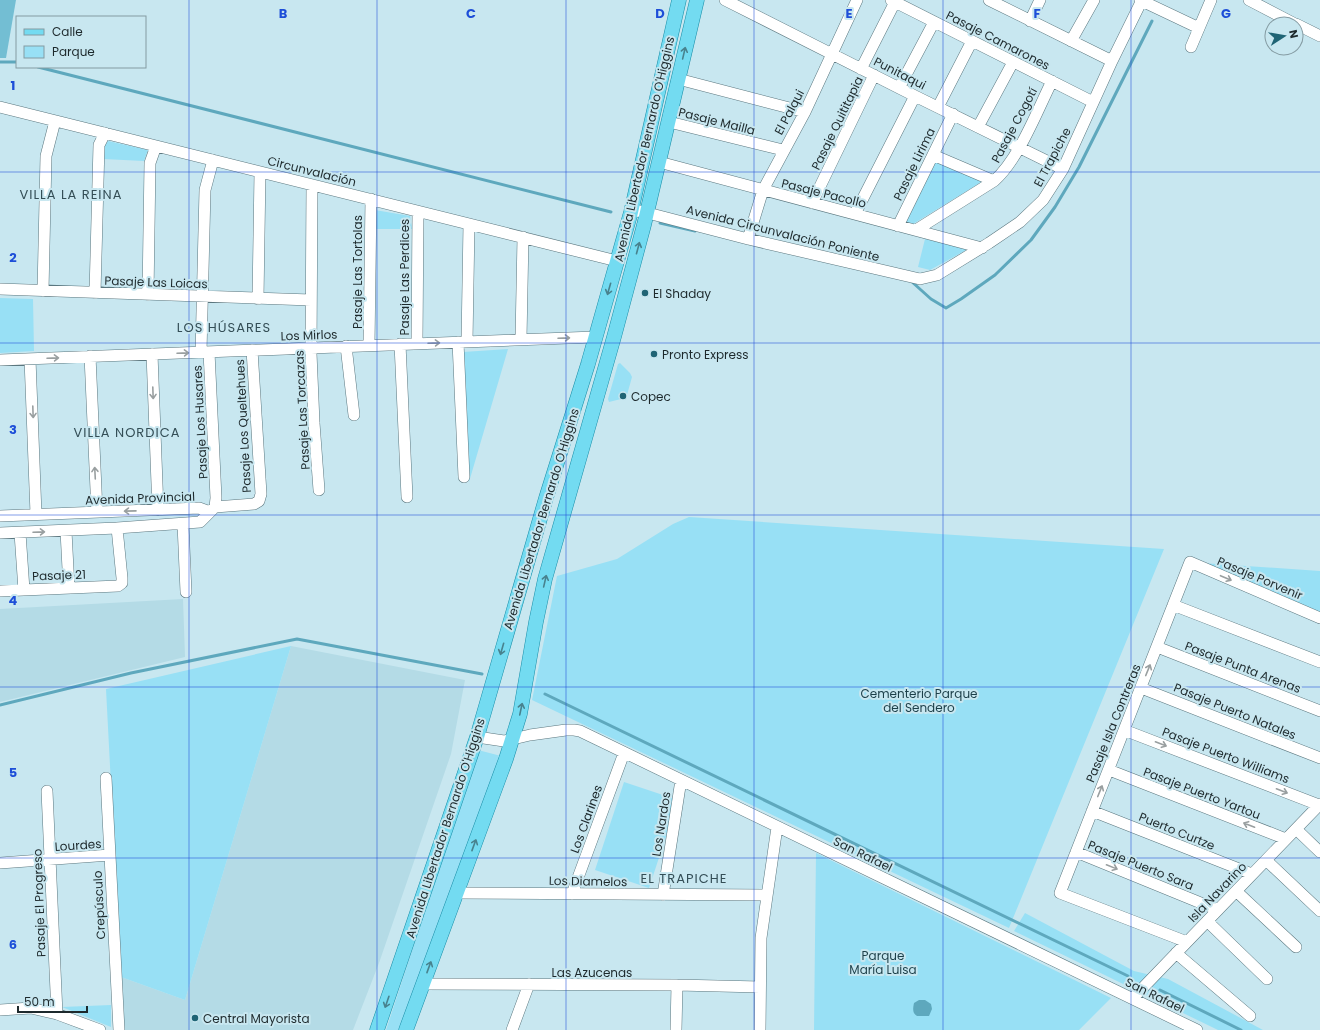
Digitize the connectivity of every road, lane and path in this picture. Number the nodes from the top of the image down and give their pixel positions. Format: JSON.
{"nodes":[{"id":1,"x":679,"y":0,"type":"edge"},
{"id":2,"x":697,"y":0,"type":"edge"},
{"id":3,"x":725,"y":0,"type":"edge"},
{"id":4,"x":858,"y":0,"type":"edge"},
{"id":5,"x":989,"y":0,"type":"edge"},
{"id":6,"x":1040,"y":0,"type":"edge"},
{"id":7,"x":1094,"y":0,"type":"edge"},
{"id":8,"x":1142,"y":0,"type":"edge"},
{"id":9,"x":1211,"y":0,"type":"edge"},
{"id":10,"x":1249,"y":0,"type":"edge"},
{"id":11,"x":893,"y":1,"type":"edge"},
{"id":12,"x":1280,"y":16,"type":"edge"},
{"id":13,"x":1030,"y":21,"type":"junction"},
{"id":14,"x":934,"y":22,"type":"junction"},
{"id":15,"x":1199,"y":28,"type":"junction"},
{"id":16,"x":1304,"y":28,"type":"edge"},
{"id":17,"x":1320,"y":36,"type":"edge"},
{"id":18,"x":972,"y":41,"type":"junction"},
{"id":19,"x":1071,"y":41,"type":"junction"},
{"id":20,"x":1191,"y":47,"type":"dead end"},
{"id":21,"x":833,"y":54,"type":"junction"},
{"id":22,"x":1112,"y":61,"type":"junction"},
{"id":23,"x":1013,"y":62,"type":"junction"},
{"id":24,"x":861,"y":69,"type":"junction"},
{"id":25,"x":874,"y":75,"type":"junction"},
{"id":26,"x":678,"y":80,"type":"junction"},
{"id":27,"x":1052,"y":81,"type":"junction"},
{"id":28,"x":899,"y":88,"type":"junction"},
{"id":29,"x":915,"y":96,"type":"junction"},
{"id":30,"x":1093,"y":102,"type":"junction"},
{"id":31,"x":0,"y":107,"type":"edge"},
{"id":32,"x":938,"y":107,"type":"junction"},
{"id":33,"x":805,"y":112,"type":"junction"},
{"id":34,"x":953,"y":114,"type":"junction"},
{"id":35,"x":55,"y":121,"type":"junction"},
{"id":36,"x":669,"y":122,"type":"junction"},
{"id":37,"x":978,"y":127,"type":"junction"},
{"id":38,"x":105,"y":133,"type":"junction"},
{"id":39,"x":156,"y":146,"type":"junction"},
{"id":40,"x":1019,"y":147,"type":"junction"},
{"id":41,"x":783,"y":150,"type":"junction"},
{"id":42,"x":933,"y":155,"type":"junction"},
{"id":43,"x":213,"y":160,"type":"junction"},
{"id":44,"x":659,"y":162,"type":"junction"},
{"id":45,"x":1063,"y":169,"type":"junction"},
{"id":46,"x":260,"y":172,"type":"junction"},
{"id":47,"x":994,"y":181,"type":"junction"},
{"id":48,"x":312,"y":185,"type":"junction"},
{"id":49,"x":762,"y":190,"type":"junction"},
{"id":50,"x":371,"y":199,"type":"junction"},
{"id":51,"x":812,"y":203,"type":"junction"},
{"id":52,"x":418,"y":212,"type":"junction"},
{"id":53,"x":631,"y":212,"type":"junction"},
{"id":54,"x":647,"y":214,"type":"junction"},
{"id":55,"x":855,"y":214,"type":"junction"},
{"id":56,"x":469,"y":224,"type":"junction"},
{"id":57,"x":898,"y":226,"type":"junction"},
{"id":58,"x":916,"y":230,"type":"junction"},
{"id":59,"x":523,"y":237,"type":"junction"},
{"id":60,"x":748,"y":239,"type":"junction"},
{"id":61,"x":982,"y":248,"type":"junction"},
{"id":62,"x":617,"y":261,"type":"junction"},
{"id":63,"x":929,"y":278,"type":"joint"},
{"id":64,"x":0,"y":289,"type":"edge"},
{"id":65,"x":43,"y":291,"type":"junction"},
{"id":66,"x":95,"y":293,"type":"junction"},
{"id":67,"x":148,"y":294,"type":"junction"},
{"id":68,"x":202,"y":296,"type":"junction"},
{"id":69,"x":258,"y":299,"type":"junction"},
{"id":70,"x":311,"y":300,"type":"junction"},
{"id":71,"x":595,"y":337,"type":"junction"},
{"id":72,"x":521,"y":339,"type":"junction"},
{"id":73,"x":462,"y":342,"type":"junction"},
{"id":74,"x":417,"y":343,"type":"junction"},
{"id":75,"x":400,"y":344,"type":"junction"},
{"id":76,"x":370,"y":345,"type":"junction"},
{"id":77,"x":346,"y":346,"type":"junction"},
{"id":78,"x":311,"y":348,"type":"junction"},
{"id":79,"x":252,"y":350,"type":"junction"},
{"id":80,"x":205,"y":352,"type":"junction"},
{"id":81,"x":152,"y":354,"type":"junction"},
{"id":82,"x":90,"y":356,"type":"junction"},
{"id":83,"x":30,"y":359,"type":"junction"},
{"id":84,"x":0,"y":360,"type":"edge"},
{"id":85,"x":354,"y":415,"type":"dead end"},
{"id":86,"x":464,"y":477,"type":"dead end"},
{"id":87,"x":319,"y":490,"type":"dead end"},
{"id":88,"x":407,"y":497,"type":"dead end"},
{"id":89,"x":158,"y":510,"type":"junction"},
{"id":90,"x":213,"y":510,"type":"junction"},
{"id":91,"x":97,"y":512,"type":"junction"},
{"id":92,"x":36,"y":514,"type":"junction"},
{"id":93,"x":0,"y":516,"type":"edge"},
{"id":94,"x":183,"y":524,"type":"junction"},
{"id":95,"x":117,"y":528,"type":"junction"},
{"id":96,"x":66,"y":531,"type":"junction"},
{"id":97,"x":20,"y":533,"type":"junction"},
{"id":98,"x":0,"y":534,"type":"edge"},
{"id":99,"x":1190,"y":562,"type":"joint"},
{"id":100,"x":69,"y":588,"type":"junction"},
{"id":101,"x":24,"y":590,"type":"junction"},
{"id":102,"x":0,"y":591,"type":"edge"},
{"id":103,"x":186,"y":592,"type":"dead end"},
{"id":104,"x":1174,"y":606,"type":"junction"},
{"id":105,"x":1320,"y":618,"type":"edge"},
{"id":106,"x":1157,"y":647,"type":"junction"},
{"id":107,"x":1320,"y":662,"type":"edge"},
{"id":108,"x":1141,"y":688,"type":"junction"},
{"id":109,"x":1320,"y":711,"type":"edge"},
{"id":110,"x":1124,"y":730,"type":"junction"},
{"id":111,"x":477,"y":737,"type":"junction"},
{"id":112,"x":512,"y":740,"type":"junction"},
{"id":113,"x":624,"y":754,"type":"junction"},
{"id":114,"x":1320,"y":758,"type":"edge"},
{"id":115,"x":1109,"y":770,"type":"junction"},
{"id":116,"x":106,"y":778,"type":"dead end"},
{"id":117,"x":681,"y":780,"type":"junction"},
{"id":118,"x":47,"y":791,"type":"dead end"},
{"id":119,"x":1319,"y":804,"type":"edge"},
{"id":120,"x":1092,"y":811,"type":"junction"},
{"id":121,"x":777,"y":827,"type":"junction"},
{"id":122,"x":1296,"y":829,"type":"junction"},
{"id":123,"x":1286,"y":840,"type":"junction"},
{"id":124,"x":1076,"y":852,"type":"junction"},
{"id":125,"x":1320,"y":852,"type":"edge"},
{"id":126,"x":110,"y":855,"type":"junction"},
{"id":127,"x":50,"y":860,"type":"junction"},
{"id":128,"x":1266,"y":860,"type":"junction"},
{"id":129,"x":0,"y":863,"type":"edge"},
{"id":130,"x":1252,"y":874,"type":"junction"},
{"id":131,"x":1236,"y":890,"type":"junction"},
{"id":132,"x":457,"y":893,"type":"junction"},
{"id":133,"x":572,"y":894,"type":"junction"},
{"id":134,"x":663,"y":895,"type":"junction"},
{"id":135,"x":767,"y":896,"type":"junction"},
{"id":136,"x":1218,"y":910,"type":"junction"},
{"id":137,"x":1320,"y":911,"type":"edge"},
{"id":138,"x":1207,"y":921,"type":"junction"},
{"id":139,"x":1187,"y":942,"type":"junction"},
{"id":140,"x":1296,"y":947,"type":"dead end"},
{"id":141,"x":1176,"y":953,"type":"junction"},
{"id":142,"x":1267,"y":979,"type":"dead end"},
{"id":143,"x":423,"y":984,"type":"junction"},
{"id":144,"x":529,"y":984,"type":"junction"},
{"id":145,"x":677,"y":985,"type":"junction"},
{"id":146,"x":760,"y":987,"type":"junction"},
{"id":147,"x":1133,"y":998,"type":"junction"},
{"id":148,"x":0,"y":1010,"type":"edge"},
{"id":149,"x":57,"y":1014,"type":"junction"},
{"id":150,"x":1250,"y":1016,"type":"dead end"},
{"id":151,"x":100,"y":1030,"type":"edge"},
{"id":152,"x":119,"y":1030,"type":"edge"},
{"id":153,"x":377,"y":1030,"type":"edge"},
{"id":154,"x":406,"y":1030,"type":"edge"},
{"id":155,"x":512,"y":1030,"type":"edge"},
{"id":156,"x":676,"y":1030,"type":"edge"},
{"id":157,"x":760,"y":1030,"type":"edge"},
{"id":158,"x":1197,"y":1030,"type":"edge"}],
"edges":[{"from":1,"to":53,"type":"main road","name":"Avenida Libertador Bernardo O'Higgins"},
{"from":26,"to":2,"type":"main road","name":"Avenida Libertador Bernardo O'Higgins","one_way":true},
{"from":3,"to":21,"type":"street","name":"Punitaqui"},
{"from":4,"to":21,"type":"street","name":"El Palqui"},
{"from":5,"to":13,"type":"street"},
{"from":6,"to":13,"type":"street"},
{"from":7,"to":19,"type":"street"},
{"from":8,"to":15,"type":"street"},
{"from":8,"to":22,"type":"street","name":"El Trapiche"},
{"from":9,"to":15,"type":"street"},
{"from":10,"to":12,"type":"street"},
{"from":11,"to":14,"type":"street","name":"Pasaje Camarones"},
{"from":11,"to":24,"type":"street"},
{"from":13,"to":19,"type":"street"},
{"from":14,"to":18,"type":"street","name":"Pasaje Camarones"},
{"from":14,"to":28,"type":"street"},
{"from":15,"to":20,"type":"street"},
{"from":16,"to":17,"type":"street"},
{"from":18,"to":23,"type":"street","name":"Pasaje Camarones"},
{"from":18,"to":32,"type":"street"},
{"from":19,"to":22,"type":"street"},
{"from":21,"to":24,"type":"street","name":"Punitaqui"},
{"from":21,"to":33,"type":"street","name":"El Palqui"},
{"from":22,"to":30,"type":"street","name":"El Trapiche"},
{"from":23,"to":27,"type":"street","name":"Pasaje Camarones"},
{"from":23,"to":37,"type":"street"},
{"from":24,"to":25,"type":"street","name":"Punitaqui"},
{"from":25,"to":28,"type":"street","name":"Punitaqui"},
{"from":25,"to":51,"type":"street","name":"Pasaje Quititapia"},
{"from":26,"to":33,"type":"street"},
{"from":26,"to":36,"type":"main road","name":"Avenida Libertador Bernardo O'Higgins"},
{"from":27,"to":30,"type":"street","name":"Pasaje Camarones"},
{"from":27,"to":40,"type":"street","name":"Pasaje Cogotí"},
{"from":28,"to":29,"type":"street","name":"Punitaqui"},
{"from":29,"to":32,"type":"street","name":"Punitaqui"},
{"from":29,"to":55,"type":"street"},
{"from":30,"to":45,"type":"street","name":"El Trapiche"},
{"from":31,"to":35,"type":"street","name":"Circunvalación"},
{"from":32,"to":34,"type":"street","name":"Punitaqui"},
{"from":33,"to":41,"type":"street","name":"El Palqui"},
{"from":34,"to":37,"type":"street","name":"Punitaqui"},
{"from":34,"to":42,"type":"street","name":"Pasaje Lirima"},
{"from":35,"to":38,"type":"street","name":"Circunvalación"},
{"from":35,"to":65,"type":"street"},
{"from":36,"to":41,"type":"street","name":"Pasaje Mailla"},
{"from":36,"to":44,"type":"main road","name":"Avenida Libertador Bernardo O'Higgins"},
{"from":37,"to":40,"type":"street","name":"Punitaqui"},
{"from":38,"to":39,"type":"street","name":"Circunvalación"},
{"from":38,"to":66,"type":"street"},
{"from":39,"to":43,"type":"street","name":"Circunvalación"},
{"from":39,"to":67,"type":"street"},
{"from":40,"to":45,"type":"street","name":"Punitaqui"},
{"from":40,"to":47,"type":"street","name":"Pasaje Cogotí"},
{"from":41,"to":49,"type":"street","name":"El Palqui"},
{"from":42,"to":47,"type":"street"},
{"from":42,"to":57,"type":"street","name":"Pasaje Lirima"},
{"from":43,"to":46,"type":"street","name":"Circunvalación"},
{"from":43,"to":68,"type":"street","name":"Pasaje Los Husares"},
{"from":44,"to":49,"type":"street","name":"Pasaje Pacollo"},
{"from":44,"to":54,"type":"main road","name":"Avenida Libertador Bernardo O'Higgins"},
{"from":45,"to":61,"type":"street","name":"El Trapiche"},
{"from":46,"to":48,"type":"street","name":"Circunvalación"},
{"from":46,"to":69,"type":"street"},
{"from":47,"to":58,"type":"street","name":"Pasaje Cogotí"},
{"from":48,"to":50,"type":"street","name":"Circunvalación"},
{"from":48,"to":70,"type":"street","name":"Pasaje Las Torcazas"},
{"from":49,"to":51,"type":"street","name":"Pasaje Pacollo"},
{"from":49,"to":60,"type":"street","name":"El Palqui"},
{"from":50,"to":52,"type":"street","name":"Circunvalación"},
{"from":50,"to":76,"type":"street","name":"Pasaje Las Tortolas"},
{"from":51,"to":55,"type":"street","name":"Pasaje Pacollo"},
{"from":52,"to":56,"type":"street","name":"Circunvalación"},
{"from":52,"to":74,"type":"street","name":"Pasaje Las Perdices"},
{"from":53,"to":54,"type":"street","name":"Avenida Circunvalación Poniente"},
{"from":53,"to":62,"type":"main road","name":"Avenida Libertador Bernardo O'Higgins"},
{"from":54,"to":60,"type":"street","name":"Avenida Circunvalación Poniente"},
{"from":112,"to":54,"type":"main road","name":"Avenida Libertador Bernardo O'Higgins","one_way":true},
{"from":55,"to":57,"type":"street","name":"Pasaje Pacollo"},
{"from":56,"to":59,"type":"street","name":"Circunvalación"},
{"from":56,"to":73,"type":"street"},
{"from":57,"to":58,"type":"street","name":"Pasaje Pacollo"},
{"from":58,"to":61,"type":"street","name":"Pasaje Pacollo"},
{"from":59,"to":62,"type":"street","name":"Circunvalación"},
{"from":59,"to":72,"type":"street"},
{"from":60,"to":63,"type":"street","name":"Avenida Circunvalación Poniente"},
{"from":61,"to":63,"type":"street","name":"El Trapiche"},
{"from":62,"to":71,"type":"main road","name":"Avenida Libertador Bernardo O'Higgins","one_way":true},
{"from":64,"to":65,"type":"street","name":"Pasaje Las Loicas"},
{"from":65,"to":66,"type":"street","name":"Pasaje Las Loicas"},
{"from":66,"to":67,"type":"street","name":"Pasaje Las Loicas"},
{"from":67,"to":68,"type":"street","name":"Pasaje Las Loicas"},
{"from":68,"to":69,"type":"street","name":"Pasaje Las Loicas"},
{"from":68,"to":80,"type":"street","name":"Pasaje Los Husares"},
{"from":69,"to":70,"type":"street","name":"Pasaje Las Loicas"},
{"from":70,"to":78,"type":"street","name":"Pasaje Las Torcazas"},
{"from":72,"to":71,"type":"street","name":"Los Mirlos","one_way":true},
{"from":71,"to":111,"type":"main road","name":"Avenida Libertador Bernardo O'Higgins","one_way":true},
{"from":72,"to":73,"type":"street","name":"Los Mirlos"},
{"from":74,"to":73,"type":"street","name":"Los Mirlos","one_way":true},
{"from":73,"to":86,"type":"street"},
{"from":74,"to":75,"type":"street","name":"Los Mirlos"},
{"from":75,"to":76,"type":"street","name":"Los Mirlos"},
{"from":75,"to":88,"type":"street"},
{"from":76,"to":77,"type":"street","name":"Los Mirlos"},
{"from":77,"to":78,"type":"street","name":"Los Mirlos"},
{"from":77,"to":85,"type":"street"},
{"from":78,"to":79,"type":"street","name":"Los Mirlos"},
{"from":78,"to":87,"type":"street","name":"Pasaje Las Torcazas"},
{"from":79,"to":80,"type":"street","name":"Los Mirlos"},
{"from":79,"to":90,"type":"street","name":"Pasaje Los Queltehues"},
{"from":81,"to":80,"type":"street","name":"Los Mirlos","one_way":true},
{"from":80,"to":90,"type":"street","name":"Pasaje Los Husares"},
{"from":81,"to":82,"type":"street","name":"Los Mirlos"},
{"from":81,"to":89,"type":"street","one_way":true},
{"from":83,"to":82,"type":"street","name":"Los Mirlos","one_way":true},
{"from":91,"to":82,"type":"street","one_way":true},
{"from":83,"to":84,"type":"street","name":"Los Mirlos"},
{"from":83,"to":92,"type":"street","one_way":true},
{"from":89,"to":90,"type":"street","name":"Avenida Provincial"},
{"from":89,"to":91,"type":"street","name":"Avenida Provincial","one_way":true},
{"from":90,"to":94,"type":"street","name":"Avenida Provincial"},
{"from":91,"to":92,"type":"street","name":"Avenida Provincial"},
{"from":92,"to":93,"type":"street","name":"Avenida Provincial"},
{"from":94,"to":95,"type":"street","name":"Avenida Provincial"},
{"from":94,"to":103,"type":"street"},
{"from":95,"to":96,"type":"street","name":"Avenida Provincial"},
{"from":95,"to":100,"type":"street","name":"Pasaje 21"},
{"from":97,"to":96,"type":"street","name":"Avenida Provincial","one_way":true},
{"from":96,"to":100,"type":"street"},
{"from":97,"to":98,"type":"street","name":"Avenida Provincial"},
{"from":97,"to":101,"type":"street"},
{"from":99,"to":104,"type":"street","name":"Pasaje Isla Contreras"},
{"from":99,"to":105,"type":"street","name":"Pasaje Porvenir","one_way":true},
{"from":100,"to":101,"type":"street","name":"Pasaje 21"},
{"from":101,"to":102,"type":"street","name":"Pasaje 21"},
{"from":104,"to":106,"type":"street","name":"Pasaje Isla Contreras"},
{"from":104,"to":107,"type":"street"},
{"from":108,"to":106,"type":"street","name":"Pasaje Isla Contreras","one_way":true},
{"from":106,"to":109,"type":"street","name":"Pasaje Punta Arenas"},
{"from":108,"to":110,"type":"street","name":"Pasaje Isla Contreras"},
{"from":108,"to":114,"type":"street","name":"Pasaje Puerto Natales"},
{"from":110,"to":115,"type":"street","name":"Pasaje Isla Contreras"},
{"from":110,"to":119,"type":"street","name":"Pasaje Puerto Williams","one_way":true},
{"from":111,"to":112,"type":"street","name":"San Rafael"},
{"from":111,"to":153,"type":"main road","name":"Avenida Libertador Bernardo O'Higgins","one_way":true},
{"from":112,"to":113,"type":"street","name":"San Rafael"},
{"from":132,"to":112,"type":"main road","name":"Avenida Libertador Bernardo O'Higgins","one_way":true},
{"from":113,"to":117,"type":"street","name":"San Rafael"},
{"from":113,"to":133,"type":"street","name":"Los Clarines"},
{"from":120,"to":115,"type":"street","name":"Pasaje Isla Contreras","one_way":true},
{"from":123,"to":115,"type":"street","name":"Pasaje Puerto Yartou","one_way":true},
{"from":116,"to":126,"type":"street","name":"Crepúsculo"},
{"from":117,"to":121,"type":"street","name":"San Rafael"},
{"from":117,"to":134,"type":"street","name":"Los Nardos"},
{"from":118,"to":127,"type":"street","name":"Pasaje El Progreso"},
{"from":119,"to":122,"type":"street","name":"Isla Navarino"},
{"from":120,"to":124,"type":"street","name":"Pasaje Isla Contreras"},
{"from":120,"to":130,"type":"street","name":"Puerto Curtze"},
{"from":121,"to":135,"type":"street"},
{"from":121,"to":147,"type":"street","name":"San Rafael"},
{"from":122,"to":123,"type":"street","name":"Isla Navarino"},
{"from":122,"to":125,"type":"street"},
{"from":123,"to":128,"type":"street","name":"Isla Navarino"},
{"from":124,"to":136,"type":"street","name":"Pasaje Puerto Sara","one_way":true},
{"from":124,"to":139,"type":"street","name":"Pasaje Isla Contreras"},
{"from":126,"to":127,"type":"street","name":"Lourdes"},
{"from":126,"to":152,"type":"street","name":"Crepúsculo"},
{"from":127,"to":129,"type":"street","name":"Lourdes"},
{"from":127,"to":149,"type":"street","name":"Pasaje El Progreso"},
{"from":128,"to":130,"type":"street","name":"Isla Navarino"},
{"from":128,"to":137,"type":"street"},
{"from":130,"to":131,"type":"street","name":"Isla Navarino"},
{"from":131,"to":136,"type":"street","name":"Isla Navarino"},
{"from":131,"to":140,"type":"street"},
{"from":132,"to":133,"type":"street","name":"Los Diamelos"},
{"from":143,"to":132,"type":"main road","name":"Avenida Libertador Bernardo O'Higgins","one_way":true},
{"from":133,"to":134,"type":"street","name":"Los Diamelos"},
{"from":134,"to":135,"type":"street","name":"Los Diamelos"},
{"from":135,"to":146,"type":"street"},
{"from":136,"to":138,"type":"street","name":"Isla Navarino"},
{"from":138,"to":139,"type":"street","name":"Isla Navarino"},
{"from":138,"to":142,"type":"street"},
{"from":139,"to":141,"type":"street","name":"Isla Navarino"},
{"from":141,"to":147,"type":"street","name":"Isla Navarino"},
{"from":141,"to":150,"type":"street"},
{"from":143,"to":144,"type":"street","name":"Las Azucenas"},
{"from":143,"to":154,"type":"main road","name":"Avenida Libertador Bernardo O'Higgins"},
{"from":144,"to":145,"type":"street","name":"Las Azucenas"},
{"from":144,"to":155,"type":"street"},
{"from":145,"to":146,"type":"street","name":"Las Azucenas"},
{"from":145,"to":156,"type":"street"},
{"from":146,"to":157,"type":"street"},
{"from":147,"to":158,"type":"street","name":"San Rafael"},
{"from":148,"to":149,"type":"street"},
{"from":149,"to":151,"type":"street"}]}
